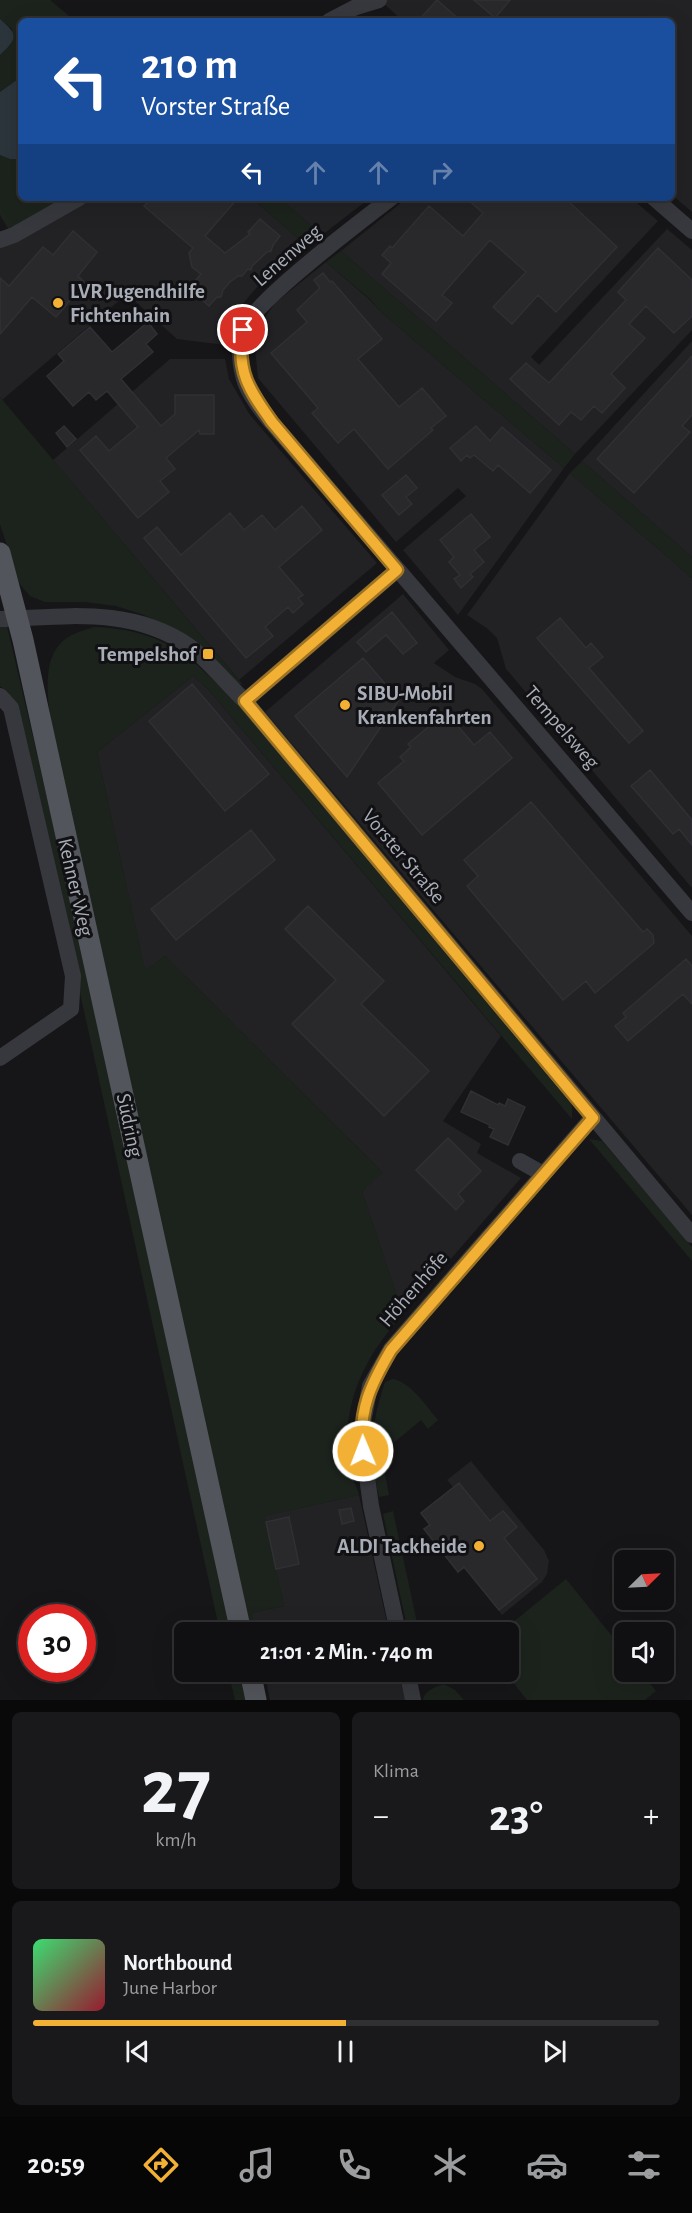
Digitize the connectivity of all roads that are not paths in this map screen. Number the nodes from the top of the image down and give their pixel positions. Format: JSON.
{"nodes":[{"id":1,"x":379,"y":0,"type":"edge"},
{"id":2,"x":335,"y":18,"type":"edge"},
{"id":3,"x":74,"y":201,"type":"edge"},
{"id":4,"x":388,"y":201,"type":"edge"},
{"id":5,"x":657,"y":201,"type":"edge"},
{"id":6,"x":692,"y":231,"type":"edge"},
{"id":7,"x":0,"y":240,"type":"edge"},
{"id":8,"x":241,"y":363,"type":"joint"},
{"id":9,"x":0,"y":553,"type":"edge"},
{"id":10,"x":397,"y":570,"type":"junction"},
{"id":11,"x":9,"y":619,"type":"edge"},
{"id":12,"x":0,"y":696,"type":"edge"},
{"id":13,"x":245,"y":701,"type":"junction"},
{"id":14,"x":692,"y":913,"type":"edge"},
{"id":15,"x":0,"y":1058,"type":"edge"},
{"id":16,"x":593,"y":1118,"type":"junction"},
{"id":17,"x":520,"y":1161,"type":"dead end"},
{"id":18,"x":543,"y":1174,"type":"junction"},
{"id":19,"x":692,"y":1235,"type":"edge"},
{"id":20,"x":239,"y":1622,"type":"edge"},
{"id":21,"x":396,"y":1622,"type":"edge"},
{"id":22,"x":252,"y":1682,"type":"edge"},
{"id":23,"x":409,"y":1682,"type":"edge"},
{"id":24,"x":256,"y":1700,"type":"edge"},
{"id":25,"x":413,"y":1700,"type":"edge"}],
"edges":[{"from":1,"to":2,"type":"street"},
{"from":3,"to":7,"type":"street"},
{"from":4,"to":8,"type":"street","name":"Lenenweg"},
{"from":5,"to":6,"type":"street"},
{"from":8,"to":10,"type":"street","name":"Tempelsweg"},
{"from":9,"to":11,"type":"main road","name":"Südring"},
{"from":10,"to":13,"type":"street"},
{"from":10,"to":14,"type":"street","name":"Tempelsweg"},
{"from":11,"to":13,"type":"street","name":"Vorster Straße"},
{"from":11,"to":20,"type":"main road","name":"Südring"},
{"from":12,"to":15,"type":"street","name":"Kehner Weg"},
{"from":13,"to":16,"type":"street","name":"Vorster Straße"},
{"from":16,"to":18,"type":"street","name":"Höhenhöfe"},
{"from":16,"to":19,"type":"street","name":"Vorster Straße"},
{"from":17,"to":18,"type":"street"},
{"from":18,"to":21,"type":"street","name":"Höhenhöfe"},
{"from":22,"to":24,"type":"main road"},
{"from":23,"to":25,"type":"street"}]}
